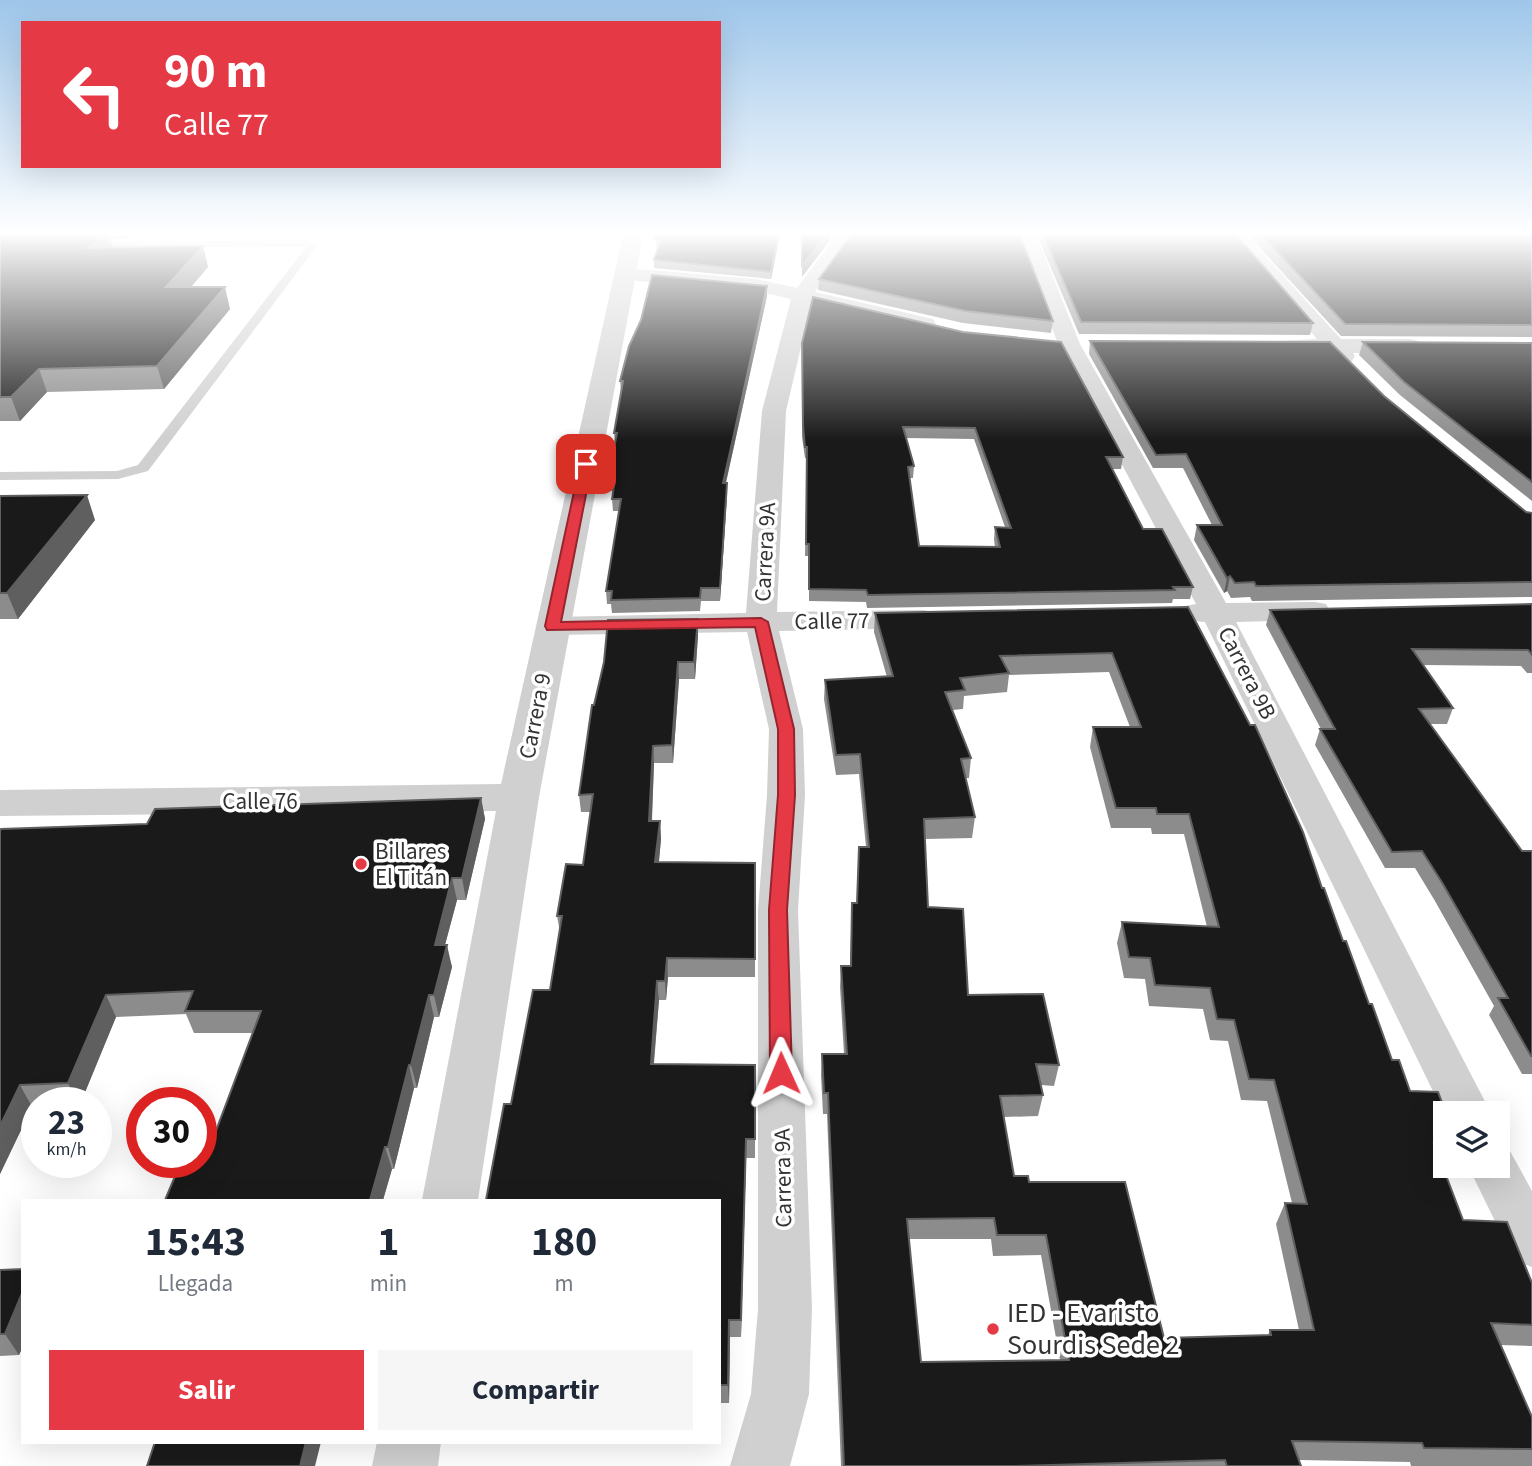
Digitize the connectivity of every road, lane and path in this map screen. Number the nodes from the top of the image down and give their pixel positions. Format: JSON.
{"nodes":[{"id":1,"x":268,"y":303,"type":"edge"},
{"id":2,"x":619,"y":303,"type":"edge"},
{"id":3,"x":801,"y":303,"type":"edge"},
{"id":4,"x":838,"y":303,"type":"edge"},
{"id":5,"x":1054,"y":303,"type":"edge"},
{"id":6,"x":1297,"y":303,"type":"edge"},
{"id":7,"x":950,"y":330,"type":"edge"},
{"id":8,"x":1265,"y":346,"type":"edge"},
{"id":9,"x":1335,"y":346,"type":"junction"},
{"id":10,"x":1427,"y":346,"type":"edge"},
{"id":11,"x":1362,"y":374,"type":"edge"},
{"id":12,"x":0,"y":476,"type":"edge"},
{"id":13,"x":1340,"y":611,"type":"edge"},
{"id":14,"x":1216,"y":613,"type":"junction"},
{"id":15,"x":1161,"y":614,"type":"edge"},
{"id":16,"x":954,"y":618,"type":"edge"},
{"id":17,"x":761,"y":622,"type":"junction"},
{"id":18,"x":552,"y":626,"type":"junction"},
{"id":19,"x":519,"y":797,"type":"junction"},
{"id":20,"x":0,"y":803,"type":"edge"},
{"id":21,"x":1461,"y":1101,"type":"edge"},
{"id":22,"x":1499,"y":1178,"type":"edge"},
{"id":23,"x":450,"y":1199,"type":"edge"},
{"id":24,"x":1532,"y":1243,"type":"edge"},
{"id":25,"x":409,"y":1444,"type":"edge"},
{"id":26,"x":405,"y":1466,"type":"edge"},
{"id":27,"x":760,"y":1466,"type":"edge"}],
"edges":[{"from":1,"to":12,"type":"lane"},
{"from":2,"to":18,"type":"street","name":"Carrera 9"},
{"from":3,"to":17,"type":"street","name":"Carrera 9A"},
{"from":4,"to":7,"type":"street"},
{"from":5,"to":14,"type":"street","name":"Carrera 9B"},
{"from":6,"to":9,"type":"street"},
{"from":8,"to":9,"type":"street"},
{"from":9,"to":10,"type":"street"},
{"from":9,"to":11,"type":"street"},
{"from":13,"to":14,"type":"street"},
{"from":14,"to":15,"type":"street"},
{"from":14,"to":21,"type":"street","name":"Carrera 9B"},
{"from":16,"to":17,"type":"street","name":"Calle 77"},
{"from":17,"to":18,"type":"street","name":"Calle 77"},
{"from":17,"to":27,"type":"street","name":"Carrera 9A"},
{"from":18,"to":19,"type":"street","name":"Carrera 9"},
{"from":19,"to":20,"type":"street","name":"Calle 76"},
{"from":19,"to":23,"type":"street","name":"Carrera 9"},
{"from":22,"to":24,"type":"street"},
{"from":25,"to":26,"type":"street"}]}
